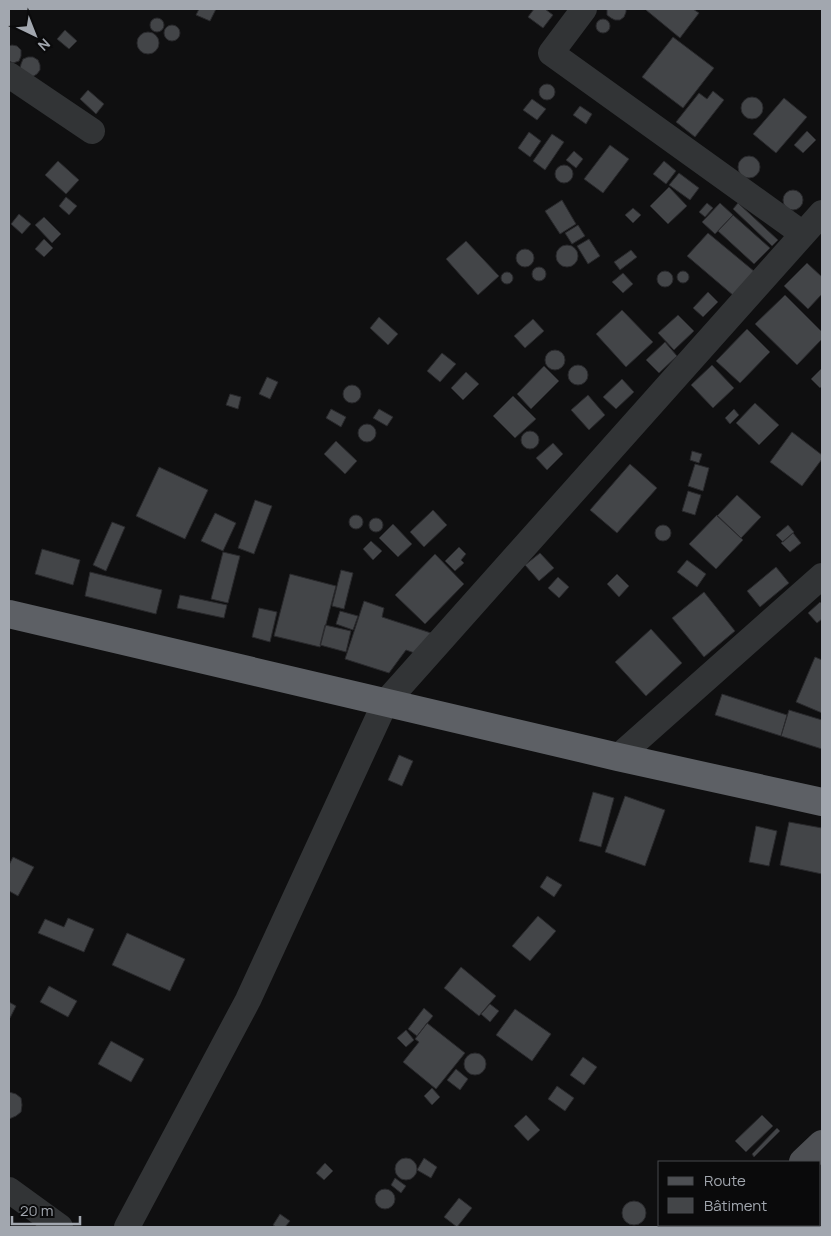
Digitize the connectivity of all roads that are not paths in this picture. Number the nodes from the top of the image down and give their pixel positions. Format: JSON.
{"nodes":[{"id":1,"x":584,"y":9,"type":"edge"},
{"id":2,"x":9,"y":75,"type":"edge"},
{"id":3,"x":92,"y":131,"type":"dead end"},
{"id":4,"x":822,"y":213,"type":"edge"},
{"id":5,"x":804,"y":234,"type":"junction"},
{"id":6,"x":822,"y":576,"type":"edge"},
{"id":7,"x":9,"y":614,"type":"edge"},
{"id":8,"x":385,"y":703,"type":"junction"},
{"id":9,"x":618,"y":757,"type":"junction"},
{"id":10,"x":822,"y":802,"type":"edge"},
{"id":11,"x":822,"y":1144,"type":"edge"},
{"id":12,"x":805,"y":1161,"type":"edge"},
{"id":13,"x":9,"y":1190,"type":"edge"},
{"id":14,"x":60,"y":1227,"type":"edge"},
{"id":15,"x":127,"y":1227,"type":"edge"}],
"edges":[{"from":1,"to":5,"type":"street"},
{"from":2,"to":3,"type":"street"},
{"from":4,"to":5,"type":"street"},
{"from":5,"to":8,"type":"street"},
{"from":6,"to":9,"type":"street"},
{"from":7,"to":8,"type":"highway"},
{"from":8,"to":9,"type":"highway"},
{"from":8,"to":15,"type":"street"},
{"from":9,"to":10,"type":"highway"},
{"from":11,"to":12,"type":"main road"},
{"from":13,"to":14,"type":"street"}]}
